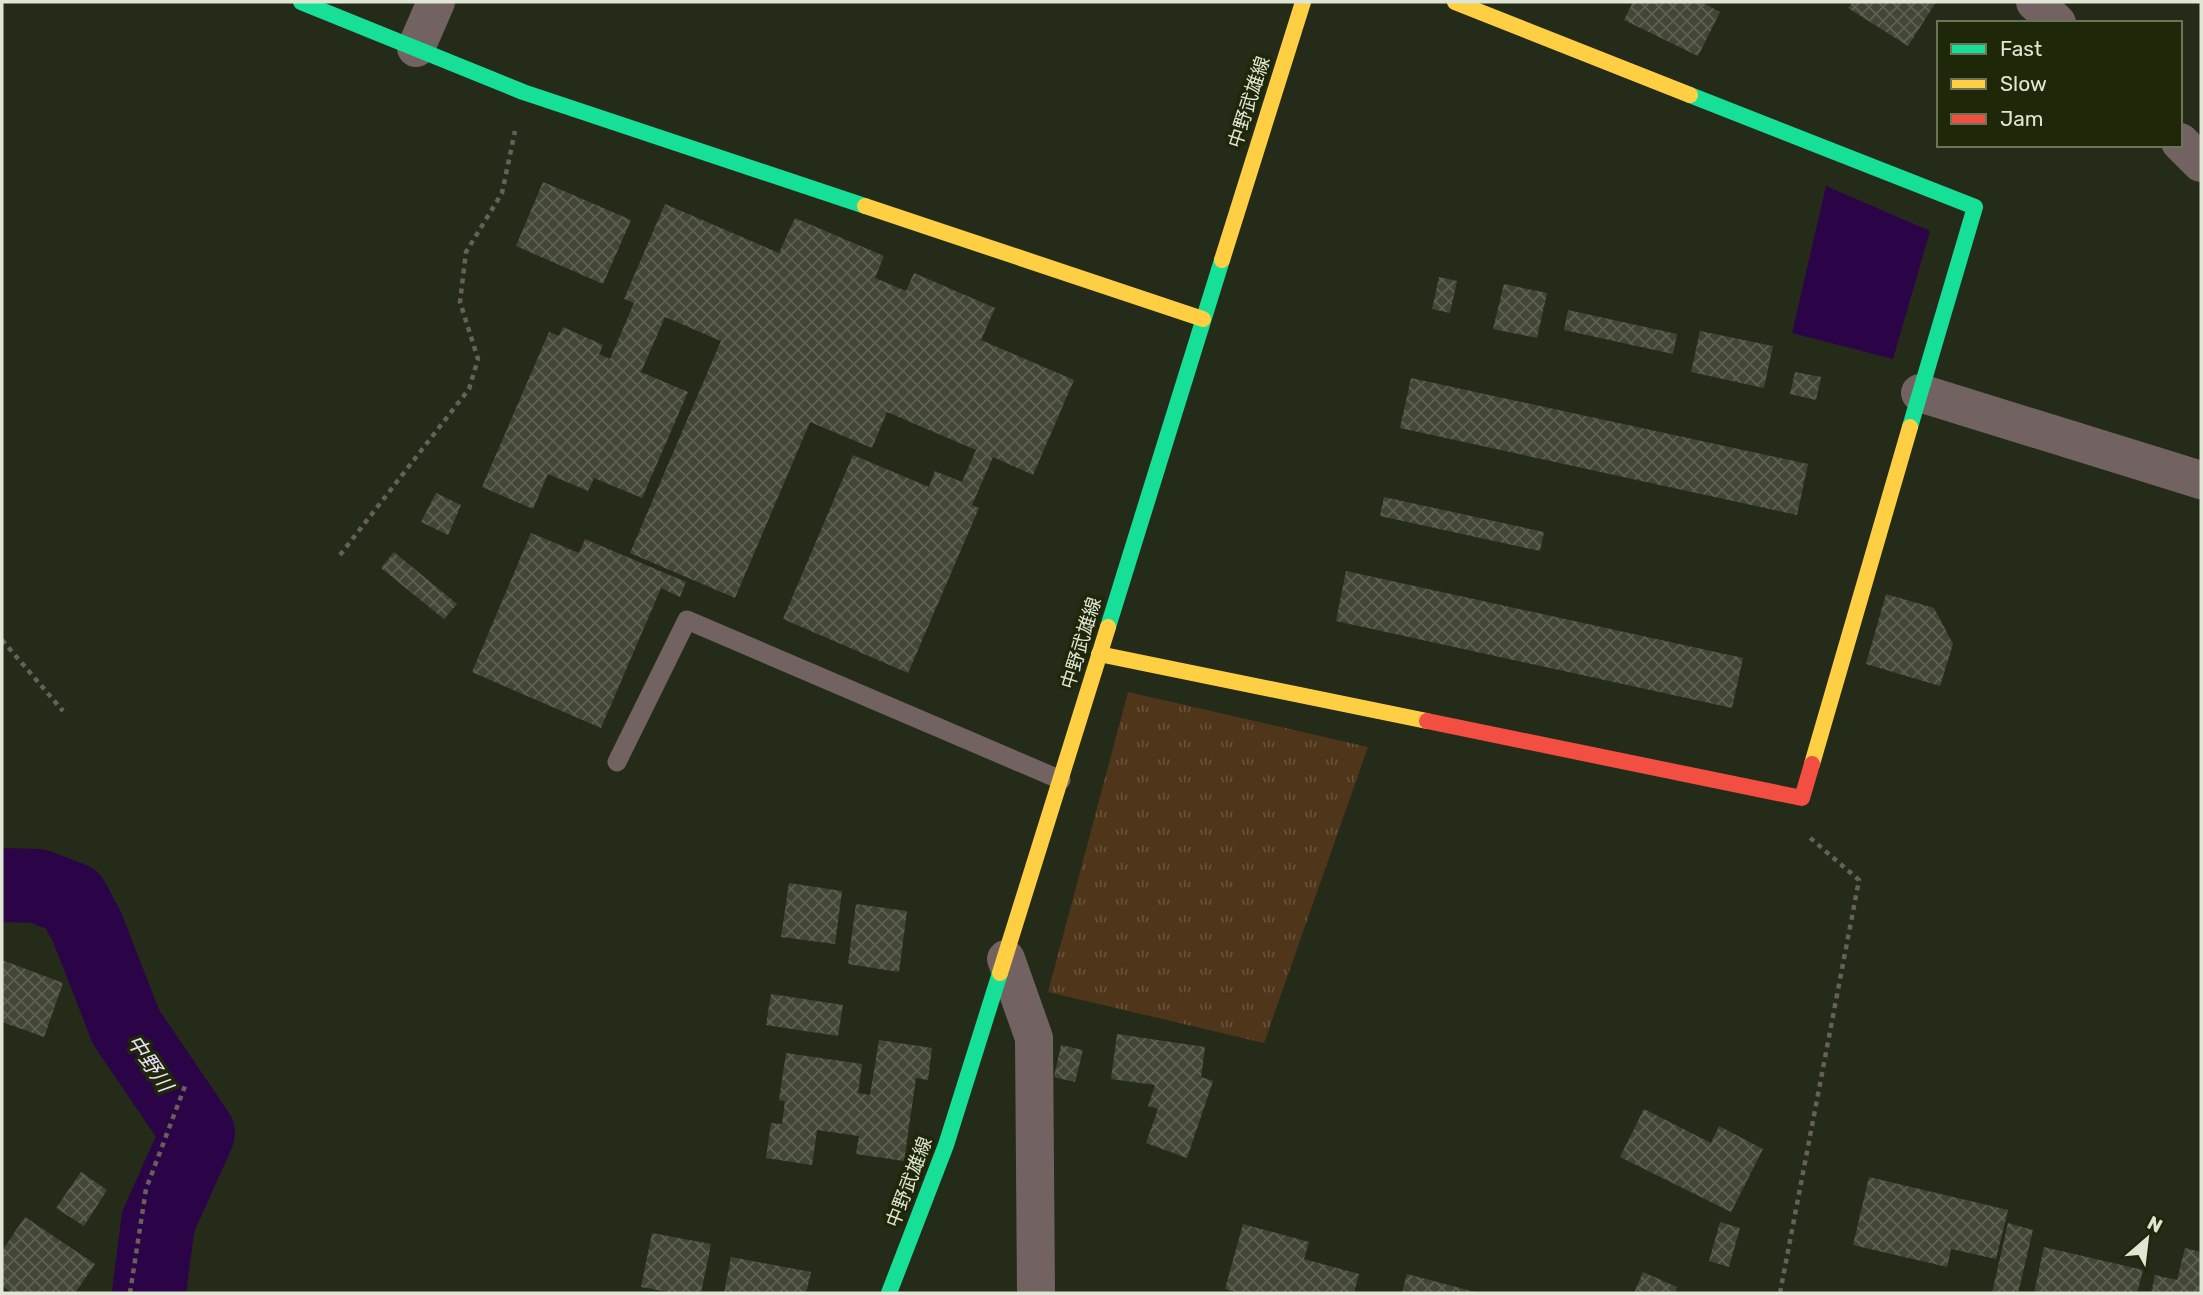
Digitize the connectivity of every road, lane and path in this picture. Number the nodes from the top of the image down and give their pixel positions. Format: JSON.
{"nodes":[{"id":1,"x":301,"y":2,"type":"edge"},
{"id":2,"x":436,"y":2,"type":"edge"},
{"id":3,"x":1303,"y":2,"type":"edge"},
{"id":4,"x":1455,"y":2,"type":"edge"},
{"id":5,"x":2035,"y":2,"type":"edge"},
{"id":6,"x":2055,"y":21,"type":"edge"},
{"id":7,"x":416,"y":48,"type":"junction"},
{"id":8,"x":523,"y":92,"type":"junction"},
{"id":9,"x":2182,"y":144,"type":"edge"},
{"id":10,"x":2201,"y":163,"type":"edge"},
{"id":11,"x":1203,"y":319,"type":"junction"},
{"id":12,"x":1920,"y":393,"type":"junction"},
{"id":13,"x":2201,"y":481,"type":"edge"},
{"id":14,"x":340,"y":555,"type":"dead end"},
{"id":15,"x":2,"y":640,"type":"edge"},
{"id":16,"x":1100,"y":654,"type":"junction"},
{"id":17,"x":63,"y":710,"type":"dead end"},
{"id":18,"x":617,"y":762,"type":"dead end"},
{"id":19,"x":1060,"y":780,"type":"junction"},
{"id":20,"x":1802,"y":798,"type":"junction"},
{"id":21,"x":1006,"y":959,"type":"junction"},
{"id":22,"x":185,"y":1086,"type":"dead end"},
{"id":23,"x":131,"y":1293,"type":"edge"},
{"id":24,"x":889,"y":1293,"type":"edge"},
{"id":25,"x":1035,"y":1293,"type":"edge"},
{"id":26,"x":1780,"y":1293,"type":"edge"}],
"edges":[{"from":1,"to":7,"type":"street"},
{"from":2,"to":7,"type":"street"},
{"from":3,"to":11,"type":"street","name":"中野武雄線"},
{"from":4,"to":12,"type":"street"},
{"from":5,"to":6,"type":"street"},
{"from":7,"to":8,"type":"street"},
{"from":8,"to":11,"type":"street"},
{"from":8,"to":14,"type":"path"},
{"from":9,"to":10,"type":"street"},
{"from":11,"to":16,"type":"street","name":"中野武雄線"},
{"from":12,"to":13,"type":"street"},
{"from":12,"to":20,"type":"street"},
{"from":15,"to":17,"type":"path"},
{"from":16,"to":19,"type":"street","name":"中野武雄線"},
{"from":16,"to":20,"type":"street"},
{"from":18,"to":19,"type":"lane"},
{"from":19,"to":21,"type":"street","name":"中野武雄線"},
{"from":20,"to":26,"type":"path"},
{"from":21,"to":24,"type":"street","name":"中野武雄線"},
{"from":21,"to":25,"type":"street"},
{"from":22,"to":23,"type":"path"}]}
